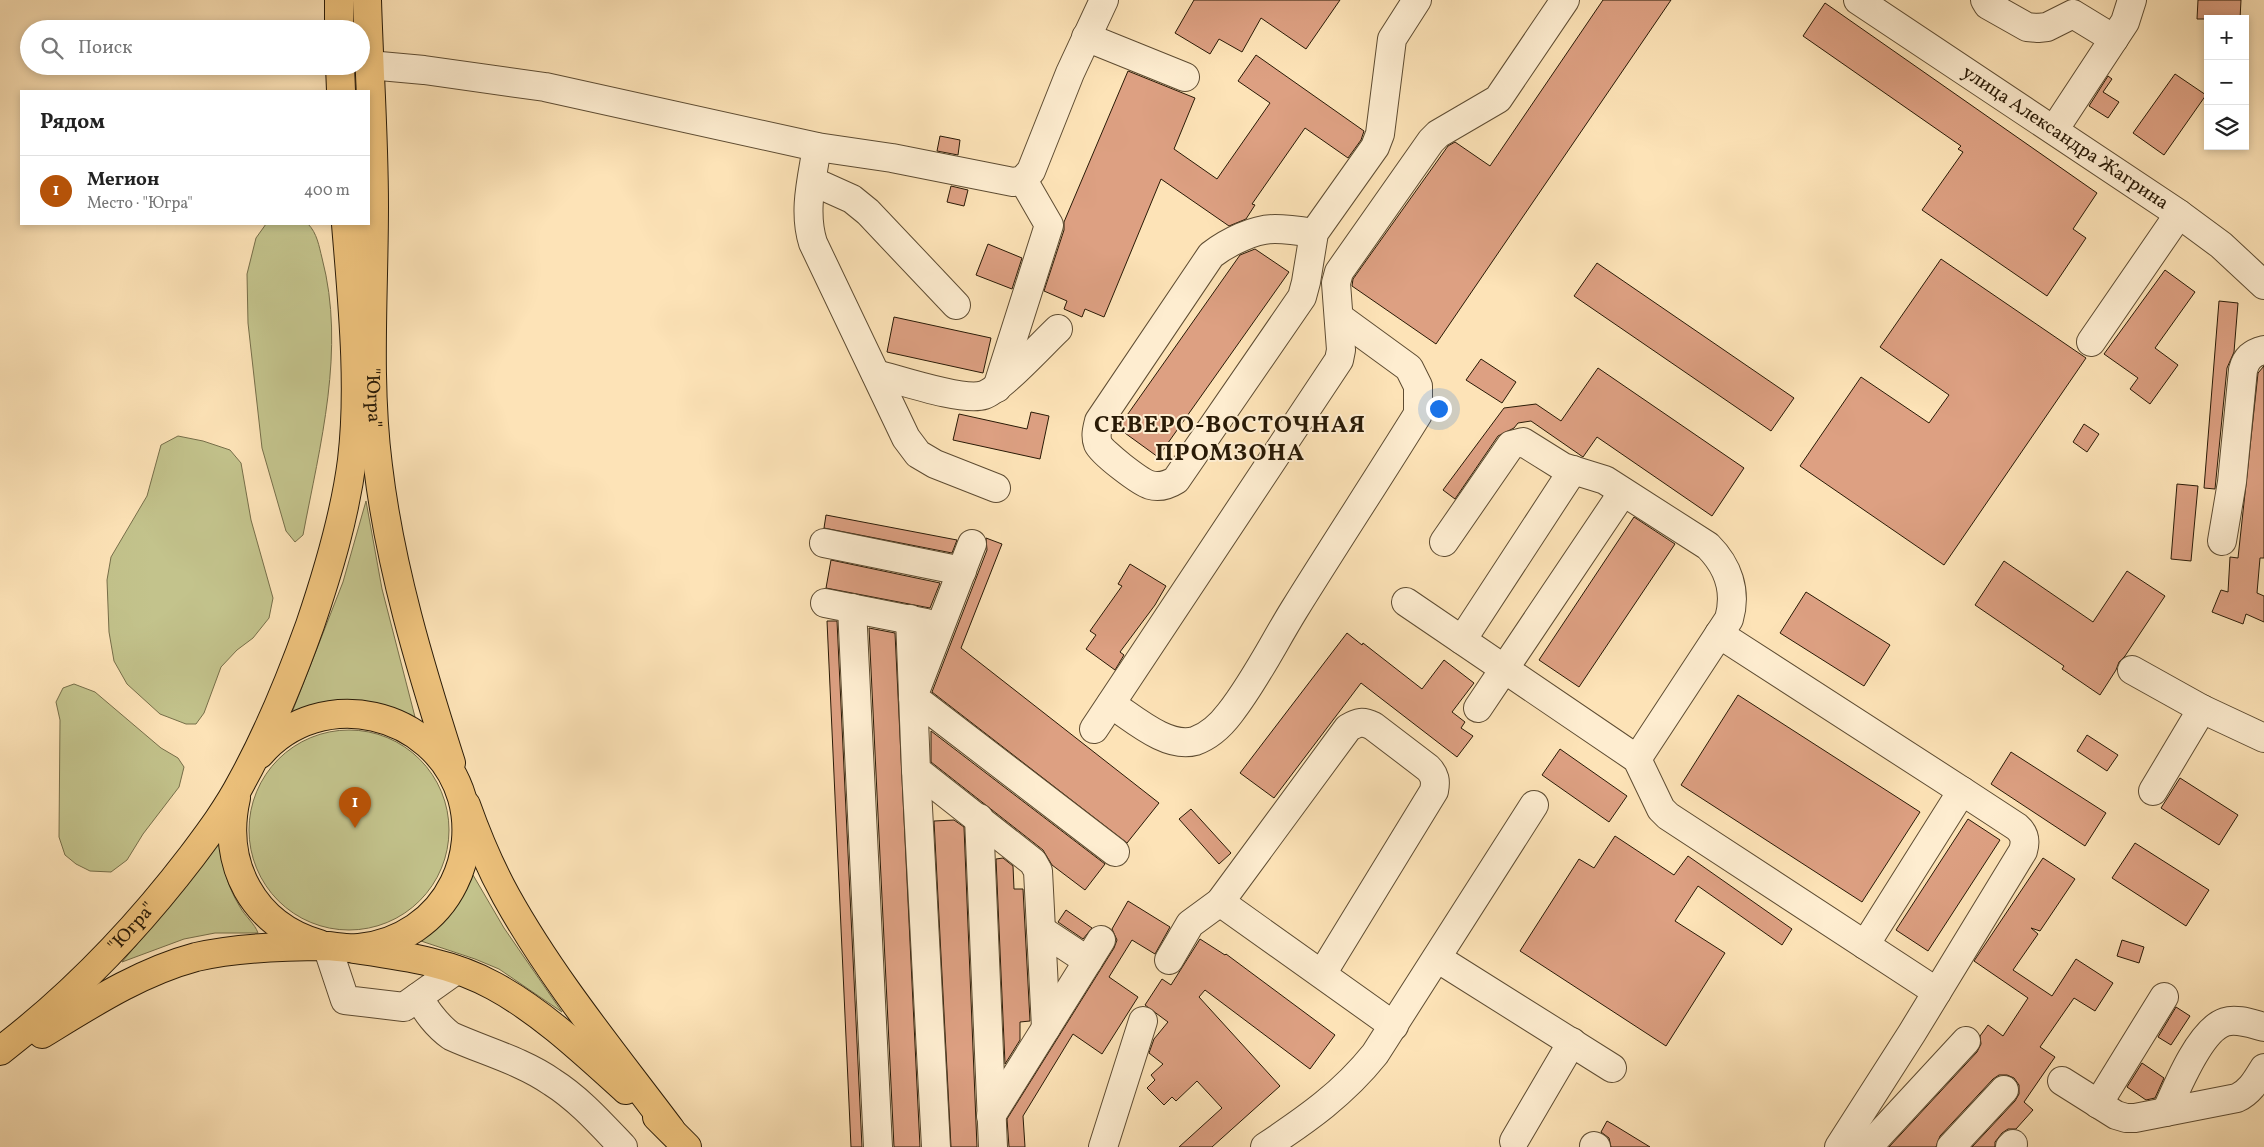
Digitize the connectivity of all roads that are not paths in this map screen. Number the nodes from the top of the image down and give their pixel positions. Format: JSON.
{"nodes":[{"id":1,"x":339,"y":0,"type":"edge"},
{"id":2,"x":367,"y":0,"type":"edge"},
{"id":3,"x":1104,"y":0,"type":"edge"},
{"id":4,"x":1417,"y":0,"type":"edge"},
{"id":5,"x":1565,"y":0,"type":"edge"},
{"id":6,"x":1858,"y":0,"type":"edge"},
{"id":7,"x":1985,"y":0,"type":"edge"},
{"id":8,"x":2132,"y":0,"type":"edge"},
{"id":9,"x":2077,"y":7,"type":"edge"},
{"id":10,"x":340,"y":20,"type":"edge"},
{"id":11,"x":368,"y":20,"type":"edge"},
{"id":12,"x":1086,"y":38,"type":"junction"},
{"id":13,"x":2114,"y":39,"type":"junction"},
{"id":14,"x":370,"y":65,"type":"edge"},
{"id":15,"x":340,"y":75,"type":"edge"},
{"id":16,"x":369,"y":75,"type":"edge"},
{"id":17,"x":1185,"y":77,"type":"dead end"},
{"id":18,"x":341,"y":90,"type":"edge"},
{"id":19,"x":370,"y":90,"type":"edge"},
{"id":20,"x":370,"y":93,"type":"edge"},
{"id":21,"x":2054,"y":130,"type":"junction"},
{"id":22,"x":817,"y":147,"type":"junction"},
{"id":23,"x":1023,"y":180,"type":"junction"},
{"id":24,"x":812,"y":181,"type":"junction"},
{"id":25,"x":2179,"y":214,"type":"junction"},
{"id":26,"x":346,"y":225,"type":"edge"},
{"id":27,"x":1314,"y":233,"type":"junction"},
{"id":28,"x":2264,"y":285,"type":"edge"},
{"id":29,"x":956,"y":305,"type":"dead end"},
{"id":30,"x":1339,"y":318,"type":"junction"},
{"id":31,"x":1058,"y":329,"type":"dead end"},
{"id":32,"x":2091,"y":342,"type":"dead end"},
{"id":33,"x":2264,"y":350,"type":"edge"},
{"id":34,"x":876,"y":374,"type":"junction"},
{"id":35,"x":997,"y":388,"type":"junction"},
{"id":36,"x":1573,"y":470,"type":"junction"},
{"id":37,"x":996,"y":488,"type":"dead end"},
{"id":38,"x":1623,"y":492,"type":"junction"},
{"id":39,"x":2222,"y":541,"type":"dead end"},
{"id":40,"x":1444,"y":542,"type":"dead end"},
{"id":41,"x":824,"y":543,"type":"dead end"},
{"id":42,"x":972,"y":544,"type":"dead end"},
{"id":43,"x":962,"y":571,"type":"junction"},
{"id":44,"x":1406,"y":602,"type":"dead end"},
{"id":45,"x":825,"y":603,"type":"dead end"},
{"id":46,"x":852,"y":608,"type":"junction"},
{"id":47,"x":910,"y":619,"type":"junction"},
{"id":48,"x":940,"y":626,"type":"junction"},
{"id":49,"x":1719,"y":634,"type":"junction"},
{"id":50,"x":1462,"y":640,"type":"junction"},
{"id":51,"x":1504,"y":669,"type":"junction"},
{"id":52,"x":2132,"y":670,"type":"dead end"},
{"id":53,"x":923,"y":704,"type":"junction"},
{"id":54,"x":1111,"y":704,"type":"junction"},
{"id":55,"x":1478,"y":708,"type":"dead end"},
{"id":56,"x":2202,"y":709,"type":"junction"},
{"id":57,"x":1094,"y":729,"type":"dead end"},
{"id":58,"x":2264,"y":738,"type":"edge"},
{"id":59,"x":1637,"y":759,"type":"junction"},
{"id":60,"x":916,"y":770,"type":"junction"},
{"id":61,"x":244,"y":778,"type":"junction"},
{"id":62,"x":458,"y":787,"type":"junction"},
{"id":63,"x":1962,"y":791,"type":"junction"},
{"id":64,"x":2153,"y":791,"type":"dead end"},
{"id":65,"x":1534,"y":805,"type":"dead end"},
{"id":66,"x":918,"y":811,"type":"junction"},
{"id":67,"x":974,"y":814,"type":"junction"},
{"id":68,"x":1114,"y":852,"type":"dead end"},
{"id":69,"x":1220,"y":902,"type":"junction"},
{"id":70,"x":1041,"y":930,"type":"junction"},
{"id":71,"x":1865,"y":945,"type":"junction"},
{"id":72,"x":340,"y":947,"type":"junction"},
{"id":73,"x":1437,"y":958,"type":"junction"},
{"id":74,"x":1169,"y":960,"type":"dead end"},
{"id":75,"x":456,"y":970,"type":"junction"},
{"id":76,"x":1322,"y":974,"type":"junction"},
{"id":77,"x":1937,"y":992,"type":"junction"},
{"id":78,"x":2164,"y":996,"type":"dead end"},
{"id":79,"x":418,"y":997,"type":"junction"},
{"id":80,"x":1143,"y":1021,"type":"dead end"},
{"id":81,"x":1394,"y":1026,"type":"junction"},
{"id":82,"x":2264,"y":1027,"type":"edge"},
{"id":83,"x":1046,"y":1028,"type":"junction"},
{"id":84,"x":1966,"y":1041,"type":"dead end"},
{"id":85,"x":1572,"y":1042,"type":"junction"},
{"id":86,"x":0,"y":1051,"type":"edge"},
{"id":87,"x":0,"y":1058,"type":"edge"},
{"id":88,"x":1612,"y":1068,"type":"dead end"},
{"id":89,"x":2264,"y":1068,"type":"edge"},
{"id":90,"x":2062,"y":1081,"type":"dead end"},
{"id":91,"x":2004,"y":1090,"type":"dead end"},
{"id":92,"x":2098,"y":1104,"type":"junction"},
{"id":93,"x":2166,"y":1112,"type":"junction"},
{"id":94,"x":991,"y":1116,"type":"junction"},
{"id":95,"x":679,"y":1139,"type":"edge"},
{"id":96,"x":1514,"y":1141,"type":"dead end"},
{"id":97,"x":623,"y":1147,"type":"edge"},
{"id":98,"x":878,"y":1147,"type":"edge"},
{"id":99,"x":936,"y":1147,"type":"edge"},
{"id":100,"x":993,"y":1147,"type":"edge"},
{"id":101,"x":1103,"y":1147,"type":"edge"},
{"id":102,"x":1265,"y":1147,"type":"edge"},
{"id":103,"x":1839,"y":1147,"type":"edge"},
{"id":104,"x":1868,"y":1147,"type":"edge"},
{"id":105,"x":1951,"y":1147,"type":"edge"}],
"edges":[{"from":1,"to":10,"type":"main road"},
{"from":2,"to":11,"type":"main road","name":"\"Югра\""},
{"from":3,"to":12,"type":"street"},
{"from":4,"to":27,"type":"street"},
{"from":5,"to":30,"type":"street"},
{"from":6,"to":21,"type":"street","name":"улица Александра Жагрина"},
{"from":7,"to":9,"type":"street"},
{"from":8,"to":13,"type":"street"},
{"from":9,"to":13,"type":"street"},
{"from":12,"to":17,"type":"street"},
{"from":12,"to":23,"type":"street"},
{"from":13,"to":21,"type":"street"},
{"from":14,"to":22,"type":"street"},
{"from":15,"to":18,"type":"main road"},
{"from":16,"to":19,"type":"main road","name":"\"Югра\""},
{"from":20,"to":62,"type":"main road","name":"\"Югра\""},
{"from":21,"to":25,"type":"street","name":"улица Александра Жагрина"},
{"from":22,"to":23,"type":"street"},
{"from":22,"to":24,"type":"street"},
{"from":23,"to":35,"type":"street"},
{"from":24,"to":29,"type":"street"},
{"from":24,"to":34,"type":"street"},
{"from":25,"to":28,"type":"street","name":"улица Александра Жагрина"},
{"from":25,"to":32,"type":"street"},
{"from":26,"to":61,"type":"main road","name":"\"Югра\""},
{"from":27,"to":27,"type":"street"},
{"from":30,"to":54,"type":"street"},
{"from":30,"to":54,"type":"street"},
{"from":31,"to":35,"type":"street"},
{"from":33,"to":39,"type":"street"},
{"from":34,"to":35,"type":"street"},
{"from":34,"to":37,"type":"street"},
{"from":36,"to":38,"type":"street"},
{"from":36,"to":40,"type":"street"},
{"from":36,"to":50,"type":"street"},
{"from":38,"to":49,"type":"street"},
{"from":38,"to":51,"type":"street"},
{"from":41,"to":43,"type":"street"},
{"from":42,"to":43,"type":"street"},
{"from":43,"to":48,"type":"street"},
{"from":44,"to":50,"type":"street"},
{"from":45,"to":46,"type":"street"},
{"from":46,"to":47,"type":"street"},
{"from":46,"to":98,"type":"street"},
{"from":47,"to":48,"type":"street"},
{"from":47,"to":53,"type":"street"},
{"from":48,"to":53,"type":"street"},
{"from":49,"to":59,"type":"street"},
{"from":49,"to":63,"type":"street"},
{"from":50,"to":51,"type":"street"},
{"from":51,"to":55,"type":"street"},
{"from":51,"to":59,"type":"street"},
{"from":52,"to":56,"type":"street"},
{"from":53,"to":60,"type":"street"},
{"from":53,"to":68,"type":"street"},
{"from":54,"to":57,"type":"street"},
{"from":56,"to":58,"type":"street"},
{"from":56,"to":64,"type":"street"},
{"from":59,"to":71,"type":"street"},
{"from":60,"to":66,"type":"street"},
{"from":60,"to":67,"type":"street"},
{"from":61,"to":62,"type":"main road","name":"\"Югра\""},
{"from":61,"to":72,"type":"main road","name":"\"Югра\""},
{"from":61,"to":86,"type":"main road","name":"\"Югра\""},
{"from":62,"to":72,"type":"main road","name":"\"Югра\""},
{"from":62,"to":95,"type":"main road"},
{"from":63,"to":71,"type":"street"},
{"from":63,"to":77,"type":"street"},
{"from":65,"to":73,"type":"street"},
{"from":66,"to":67,"type":"street"},
{"from":66,"to":99,"type":"street"},
{"from":67,"to":70,"type":"street"},
{"from":67,"to":94,"type":"street"},
{"from":69,"to":74,"type":"street"},
{"from":69,"to":76,"type":"street"},
{"from":69,"to":76,"type":"street"},
{"from":70,"to":83,"type":"street"},
{"from":70,"to":83,"type":"street"},
{"from":71,"to":77,"type":"street"},
{"from":72,"to":75,"type":"main road"},
{"from":72,"to":79,"type":"street"},
{"from":72,"to":87,"type":"main road","name":"\"Югра\""},
{"from":73,"to":81,"type":"street"},
{"from":73,"to":85,"type":"street"},
{"from":75,"to":79,"type":"street"},
{"from":75,"to":95,"type":"main road"},
{"from":76,"to":81,"type":"street"},
{"from":77,"to":103,"type":"street"},
{"from":78,"to":92,"type":"street"},
{"from":79,"to":97,"type":"street"},
{"from":80,"to":101,"type":"street"},
{"from":81,"to":102,"type":"street"},
{"from":82,"to":93,"type":"street"},
{"from":83,"to":94,"type":"street"},
{"from":84,"to":104,"type":"street"},
{"from":85,"to":88,"type":"street"},
{"from":85,"to":96,"type":"street"},
{"from":89,"to":93,"type":"street"},
{"from":90,"to":92,"type":"street"},
{"from":91,"to":105,"type":"street"},
{"from":92,"to":93,"type":"street"},
{"from":94,"to":100,"type":"street"}]}
